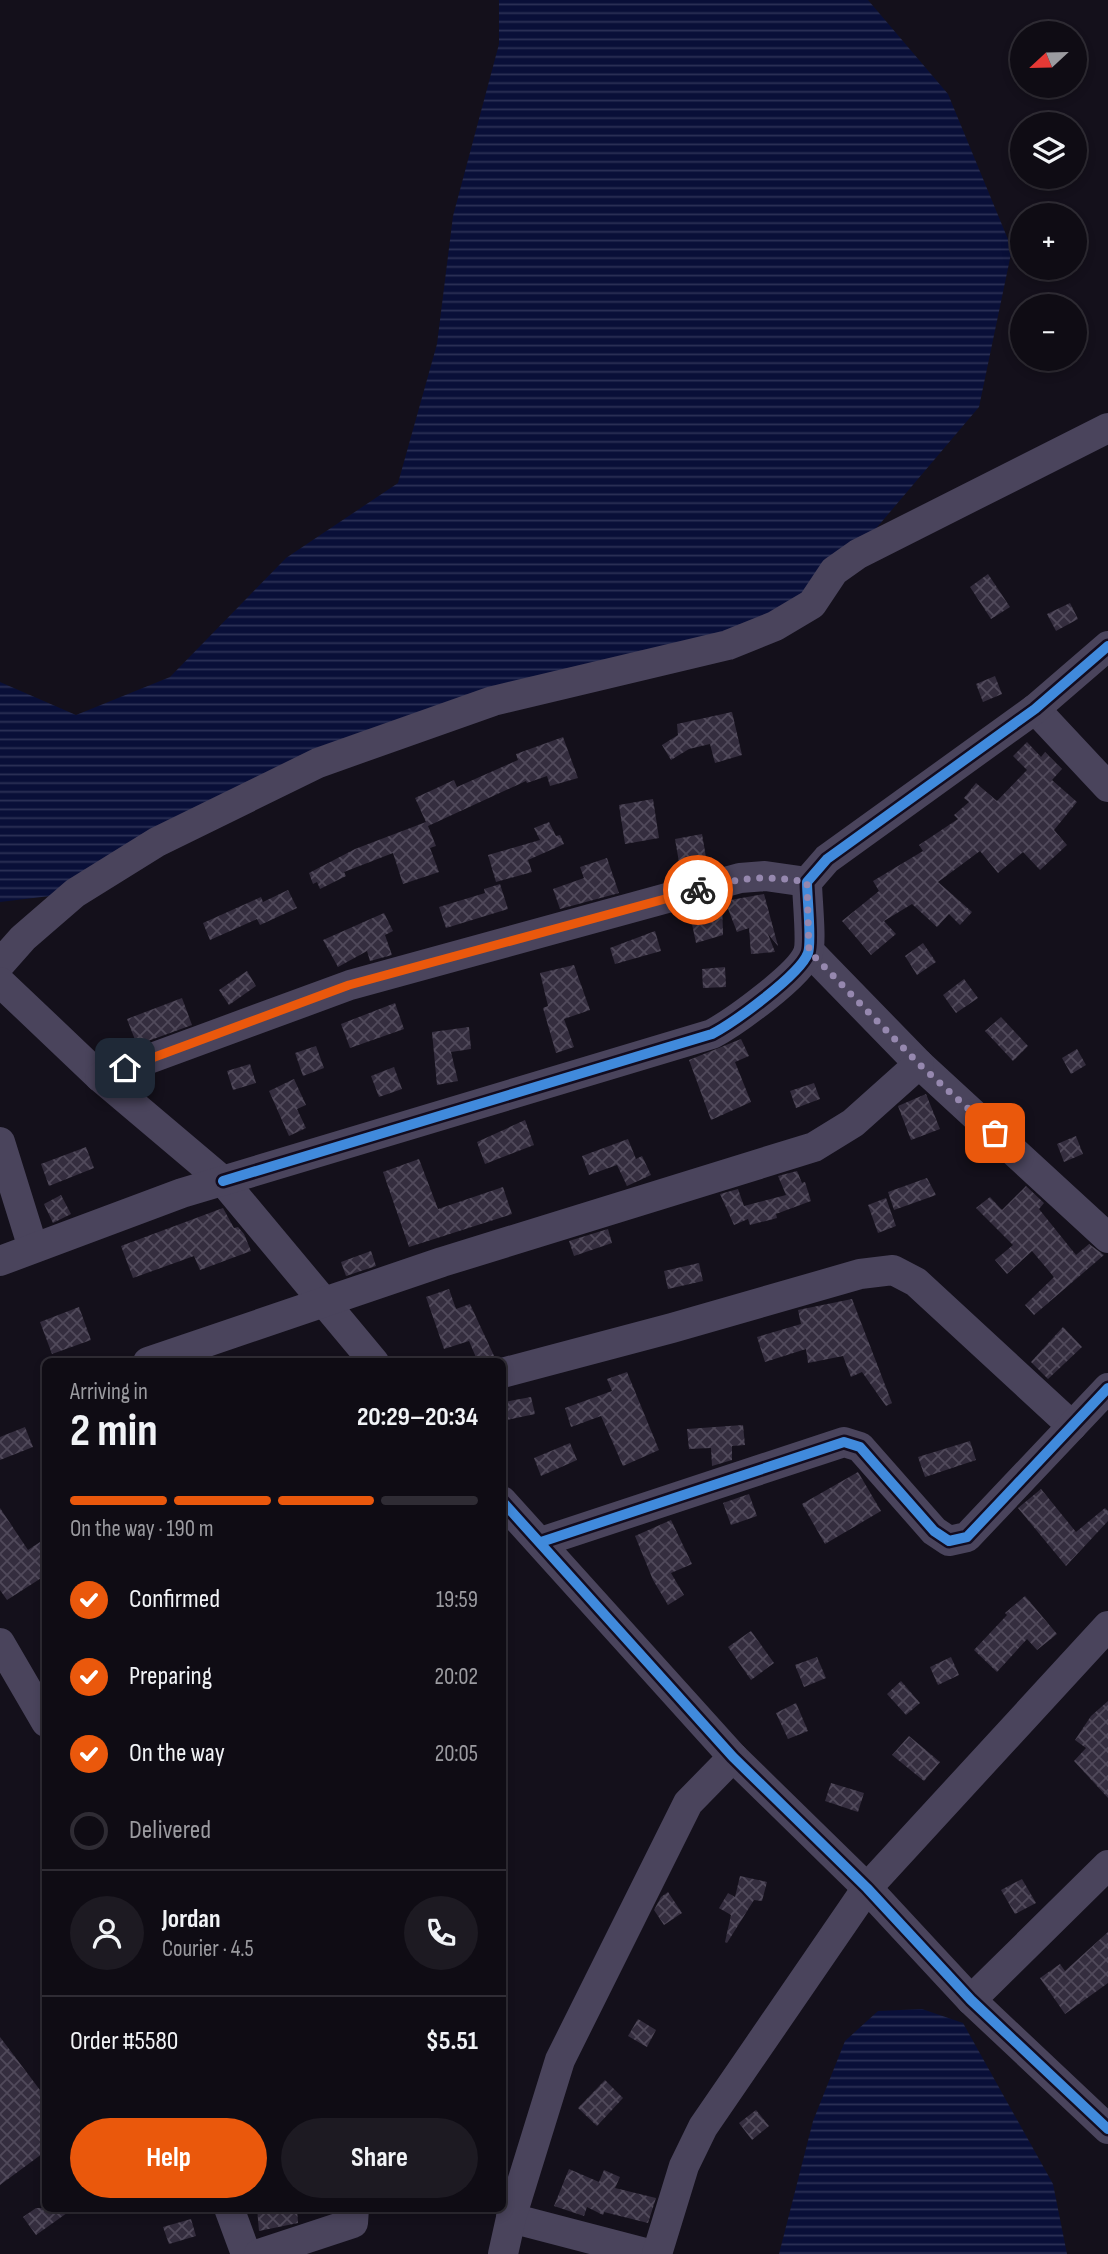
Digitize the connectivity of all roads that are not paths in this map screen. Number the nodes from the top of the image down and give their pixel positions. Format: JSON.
{"nodes":[{"id":1,"x":1108,"y":428,"type":"edge"},
{"id":2,"x":1108,"y":646,"type":"edge"},
{"id":3,"x":1035,"y":709,"type":"junction"},
{"id":4,"x":1108,"y":787,"type":"edge"},
{"id":5,"x":807,"y":882,"type":"junction"},
{"id":6,"x":809,"y":951,"type":"junction"},
{"id":7,"x":0,"y":964,"type":"edge"},
{"id":8,"x":0,"y":982,"type":"edge"},
{"id":9,"x":919,"y":1064,"type":"junction"},
{"id":10,"x":100,"y":1077,"type":"junction"},
{"id":11,"x":0,"y":1142,"type":"edge"},
{"id":12,"x":223,"y":1181,"type":"junction"},
{"id":13,"x":1108,"y":1238,"type":"edge"},
{"id":14,"x":33,"y":1248,"type":"junction"},
{"id":15,"x":0,"y":1261,"type":"edge"},
{"id":16,"x":324,"y":1302,"type":"junction"},
{"id":17,"x":160,"y":1358,"type":"edge"},
{"id":18,"x":371,"y":1358,"type":"edge"},
{"id":19,"x":506,"y":1372,"type":"edge"},
{"id":20,"x":1108,"y":1388,"type":"edge"},
{"id":21,"x":1072,"y":1426,"type":"junction"},
{"id":22,"x":506,"y":1510,"type":"edge"},
{"id":23,"x":541,"y":1542,"type":"junction"},
{"id":24,"x":1108,"y":1626,"type":"edge"},
{"id":25,"x":0,"y":1644,"type":"edge"},
{"id":26,"x":42,"y":1715,"type":"edge"},
{"id":27,"x":733,"y":1757,"type":"junction"},
{"id":28,"x":1102,"y":1882,"type":"edge"},
{"id":29,"x":867,"y":1888,"type":"junction"},
{"id":30,"x":971,"y":2000,"type":"junction"},
{"id":31,"x":1108,"y":2129,"type":"edge"},
{"id":32,"x":230,"y":2212,"type":"edge"},
{"id":33,"x":354,"y":2212,"type":"edge"},
{"id":34,"x":511,"y":2218,"type":"junction"},
{"id":35,"x":246,"y":2254,"type":"edge"},
{"id":36,"x":259,"y":2254,"type":"edge"},
{"id":37,"x":503,"y":2254,"type":"edge"},
{"id":38,"x":649,"y":2254,"type":"edge"},
{"id":39,"x":657,"y":2254,"type":"edge"}],
"edges":[{"from":1,"to":7,"type":"street"},
{"from":2,"to":3,"type":"street"},
{"from":3,"to":4,"type":"street"},
{"from":3,"to":5,"type":"street"},
{"from":5,"to":6,"type":"street"},
{"from":5,"to":10,"type":"street"},
{"from":6,"to":9,"type":"street"},
{"from":6,"to":12,"type":"street"},
{"from":8,"to":10,"type":"street"},
{"from":9,"to":13,"type":"street"},
{"from":9,"to":16,"type":"street"},
{"from":10,"to":12,"type":"street"},
{"from":11,"to":14,"type":"street"},
{"from":12,"to":14,"type":"street"},
{"from":12,"to":16,"type":"street"},
{"from":14,"to":15,"type":"street"},
{"from":16,"to":17,"type":"street"},
{"from":16,"to":18,"type":"street"},
{"from":19,"to":21,"type":"street"},
{"from":20,"to":21,"type":"street"},
{"from":21,"to":23,"type":"street"},
{"from":22,"to":23,"type":"street"},
{"from":23,"to":27,"type":"street"},
{"from":24,"to":29,"type":"street"},
{"from":25,"to":26,"type":"street"},
{"from":27,"to":29,"type":"street"},
{"from":27,"to":34,"type":"street"},
{"from":28,"to":30,"type":"street"},
{"from":29,"to":30,"type":"street"},
{"from":29,"to":39,"type":"street"},
{"from":30,"to":31,"type":"street"},
{"from":32,"to":35,"type":"street"},
{"from":33,"to":36,"type":"street"},
{"from":34,"to":37,"type":"street"},
{"from":34,"to":38,"type":"street"}]}
